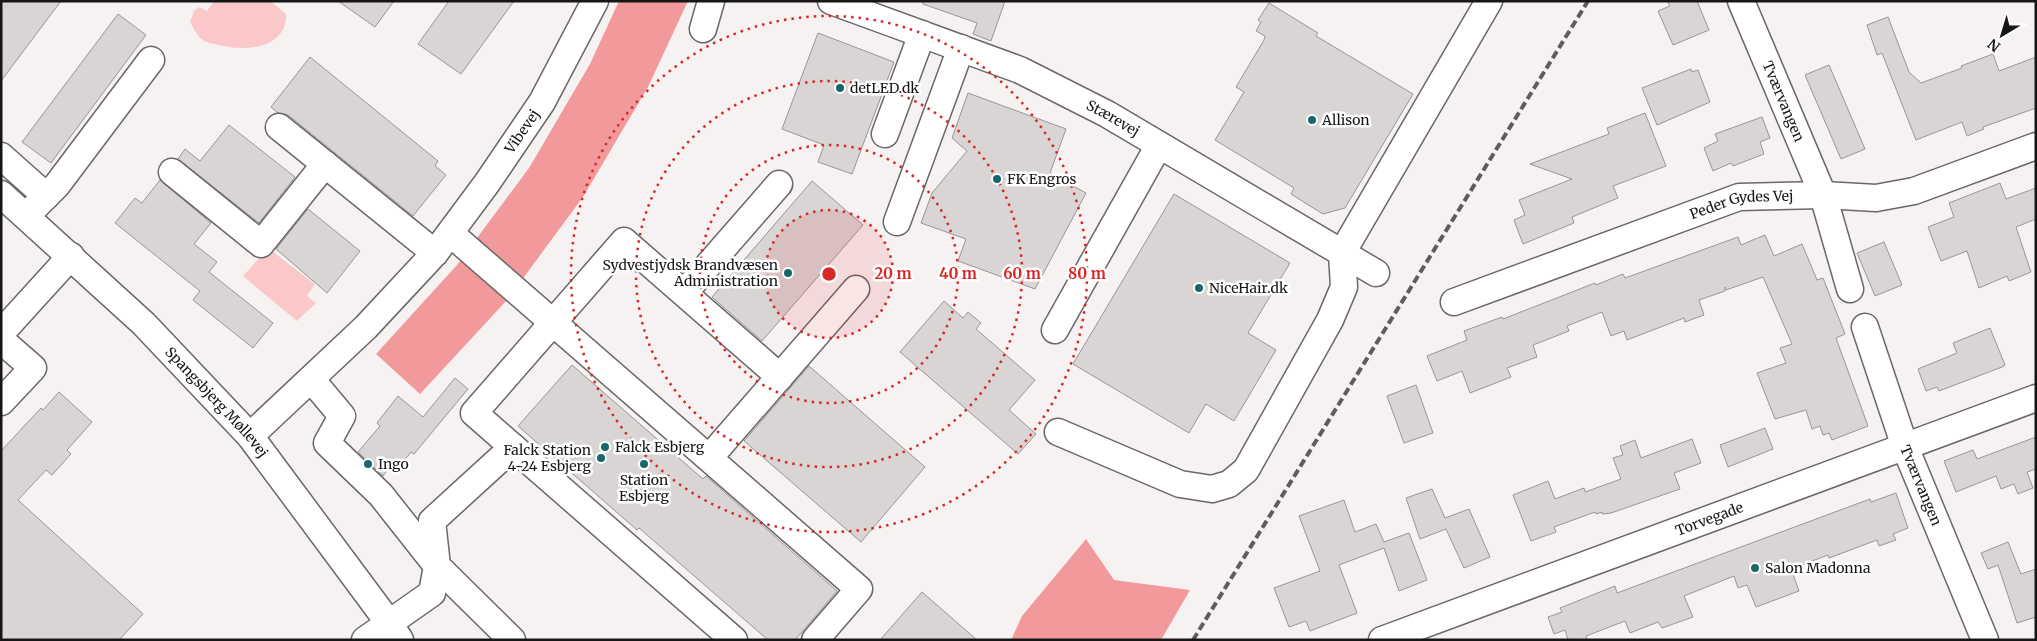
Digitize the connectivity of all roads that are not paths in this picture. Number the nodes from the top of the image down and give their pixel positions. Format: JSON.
{"nodes":[{"id":1,"x":595,"y":1,"type":"edge"},
{"id":2,"x":711,"y":1,"type":"edge"},
{"id":3,"x":831,"y":1,"type":"edge"},
{"id":4,"x":1490,"y":1,"type":"edge"},
{"id":5,"x":1741,"y":1,"type":"edge"},
{"id":6,"x":703,"y":29,"type":"dead end"},
{"id":7,"x":922,"y":34,"type":"junction"},
{"id":8,"x":961,"y":48,"type":"junction"},
{"id":9,"x":151,"y":60,"type":"dead end"},
{"id":10,"x":279,"y":127,"type":"dead end"},
{"id":11,"x":885,"y":134,"type":"dead end"},
{"id":12,"x":1159,"y":145,"type":"junction"},
{"id":13,"x":2036,"y":146,"type":"edge"},
{"id":14,"x":1,"y":156,"type":"edge"},
{"id":15,"x":325,"y":164,"type":"junction"},
{"id":16,"x":172,"y":172,"type":"dead end"},
{"id":17,"x":779,"y":184,"type":"dead end"},
{"id":18,"x":1,"y":194,"type":"edge"},
{"id":19,"x":1823,"y":195,"type":"junction"},
{"id":20,"x":46,"y":196,"type":"junction"},
{"id":21,"x":27,"y":216,"type":"junction"},
{"id":22,"x":897,"y":222,"type":"dead end"},
{"id":23,"x":450,"y":233,"type":"junction"},
{"id":24,"x":435,"y":253,"type":"junction"},
{"id":25,"x":1342,"y":253,"type":"junction"},
{"id":26,"x":71,"y":256,"type":"junction"},
{"id":27,"x":1376,"y":273,"type":"dead end"},
{"id":28,"x":856,"y":289,"type":"dead end"},
{"id":29,"x":1850,"y":289,"type":"dead end"},
{"id":30,"x":684,"y":293,"type":"junction"},
{"id":31,"x":1454,"y":302,"type":"dead end"},
{"id":32,"x":553,"y":322,"type":"junction"},
{"id":33,"x":1866,"y":327,"type":"dead end"},
{"id":34,"x":1055,"y":330,"type":"dead end"},
{"id":35,"x":1,"y":334,"type":"edge"},
{"id":36,"x":1,"y":340,"type":"edge"},
{"id":37,"x":780,"y":377,"type":"junction"},
{"id":38,"x":311,"y":379,"type":"junction"},
{"id":39,"x":2036,"y":398,"type":"edge"},
{"id":40,"x":1,"y":402,"type":"edge"},
{"id":41,"x":1058,"y":432,"type":"dead end"},
{"id":42,"x":250,"y":436,"type":"junction"},
{"id":43,"x":513,"y":447,"type":"junction"},
{"id":44,"x":1906,"y":447,"type":"junction"},
{"id":45,"x":710,"y":458,"type":"junction"},
{"id":46,"x":437,"y":566,"type":"junction"},
{"id":47,"x":394,"y":631,"type":"edge"},
{"id":48,"x":365,"y":640,"type":"edge"},
{"id":49,"x":512,"y":640,"type":"edge"},
{"id":50,"x":734,"y":640,"type":"edge"},
{"id":51,"x":815,"y":640,"type":"edge"},
{"id":52,"x":1382,"y":640,"type":"edge"},
{"id":53,"x":1985,"y":640,"type":"edge"}],
"edges":[{"from":1,"to":23,"type":"street","name":"Vibevej"},
{"from":2,"to":6,"type":"street"},
{"from":3,"to":7,"type":"street","name":"Stærevej"},
{"from":4,"to":25,"type":"street"},
{"from":5,"to":19,"type":"street","name":"Tværvangen"},
{"from":7,"to":8,"type":"street","name":"Stærevej"},
{"from":7,"to":11,"type":"street"},
{"from":8,"to":12,"type":"street","name":"Stærevej"},
{"from":8,"to":22,"type":"street"},
{"from":9,"to":20,"type":"street"},
{"from":10,"to":15,"type":"street"},
{"from":12,"to":25,"type":"street","name":"Stærevej"},
{"from":12,"to":34,"type":"street"},
{"from":13,"to":19,"type":"street","name":"Peder Gydes Vej"},
{"from":14,"to":20,"type":"street"},
{"from":15,"to":16,"type":"street"},
{"from":15,"to":24,"type":"street"},
{"from":17,"to":30,"type":"street"},
{"from":18,"to":21,"type":"street","name":"Spangsbjerg Møllevej"},
{"from":19,"to":29,"type":"street","name":"Tværvangen"},
{"from":19,"to":31,"type":"street","name":"Peder Gydes Vej"},
{"from":20,"to":21,"type":"street"},
{"from":21,"to":26,"type":"street","name":"Spangsbjerg Møllevej"},
{"from":23,"to":24,"type":"street","name":"Vibevej"},
{"from":23,"to":32,"type":"street"},
{"from":24,"to":38,"type":"street","name":"Vibevej"},
{"from":25,"to":27,"type":"street","name":"Stærevej"},
{"from":25,"to":41,"type":"street"},
{"from":26,"to":35,"type":"street"},
{"from":26,"to":42,"type":"street","name":"Spangsbjerg Møllevej"},
{"from":28,"to":37,"type":"street"},
{"from":30,"to":32,"type":"street"},
{"from":30,"to":37,"type":"street"},
{"from":32,"to":43,"type":"street"},
{"from":32,"to":45,"type":"street"},
{"from":33,"to":44,"type":"street","name":"Tværvangen"},
{"from":36,"to":40,"type":"street"},
{"from":37,"to":45,"type":"street"},
{"from":38,"to":42,"type":"street","name":"Vibevej"},
{"from":38,"to":46,"type":"street"},
{"from":39,"to":44,"type":"street","name":"Torvegade"},
{"from":42,"to":47,"type":"street","name":"Spangsbjerg Møllevej"},
{"from":43,"to":46,"type":"street"},
{"from":43,"to":50,"type":"street"},
{"from":44,"to":52,"type":"street","name":"Torvegade"},
{"from":44,"to":53,"type":"street","name":"Tværvangen"},
{"from":45,"to":51,"type":"street"},
{"from":46,"to":47,"type":"street"},
{"from":46,"to":49,"type":"street"},
{"from":47,"to":48,"type":"street"}]}
